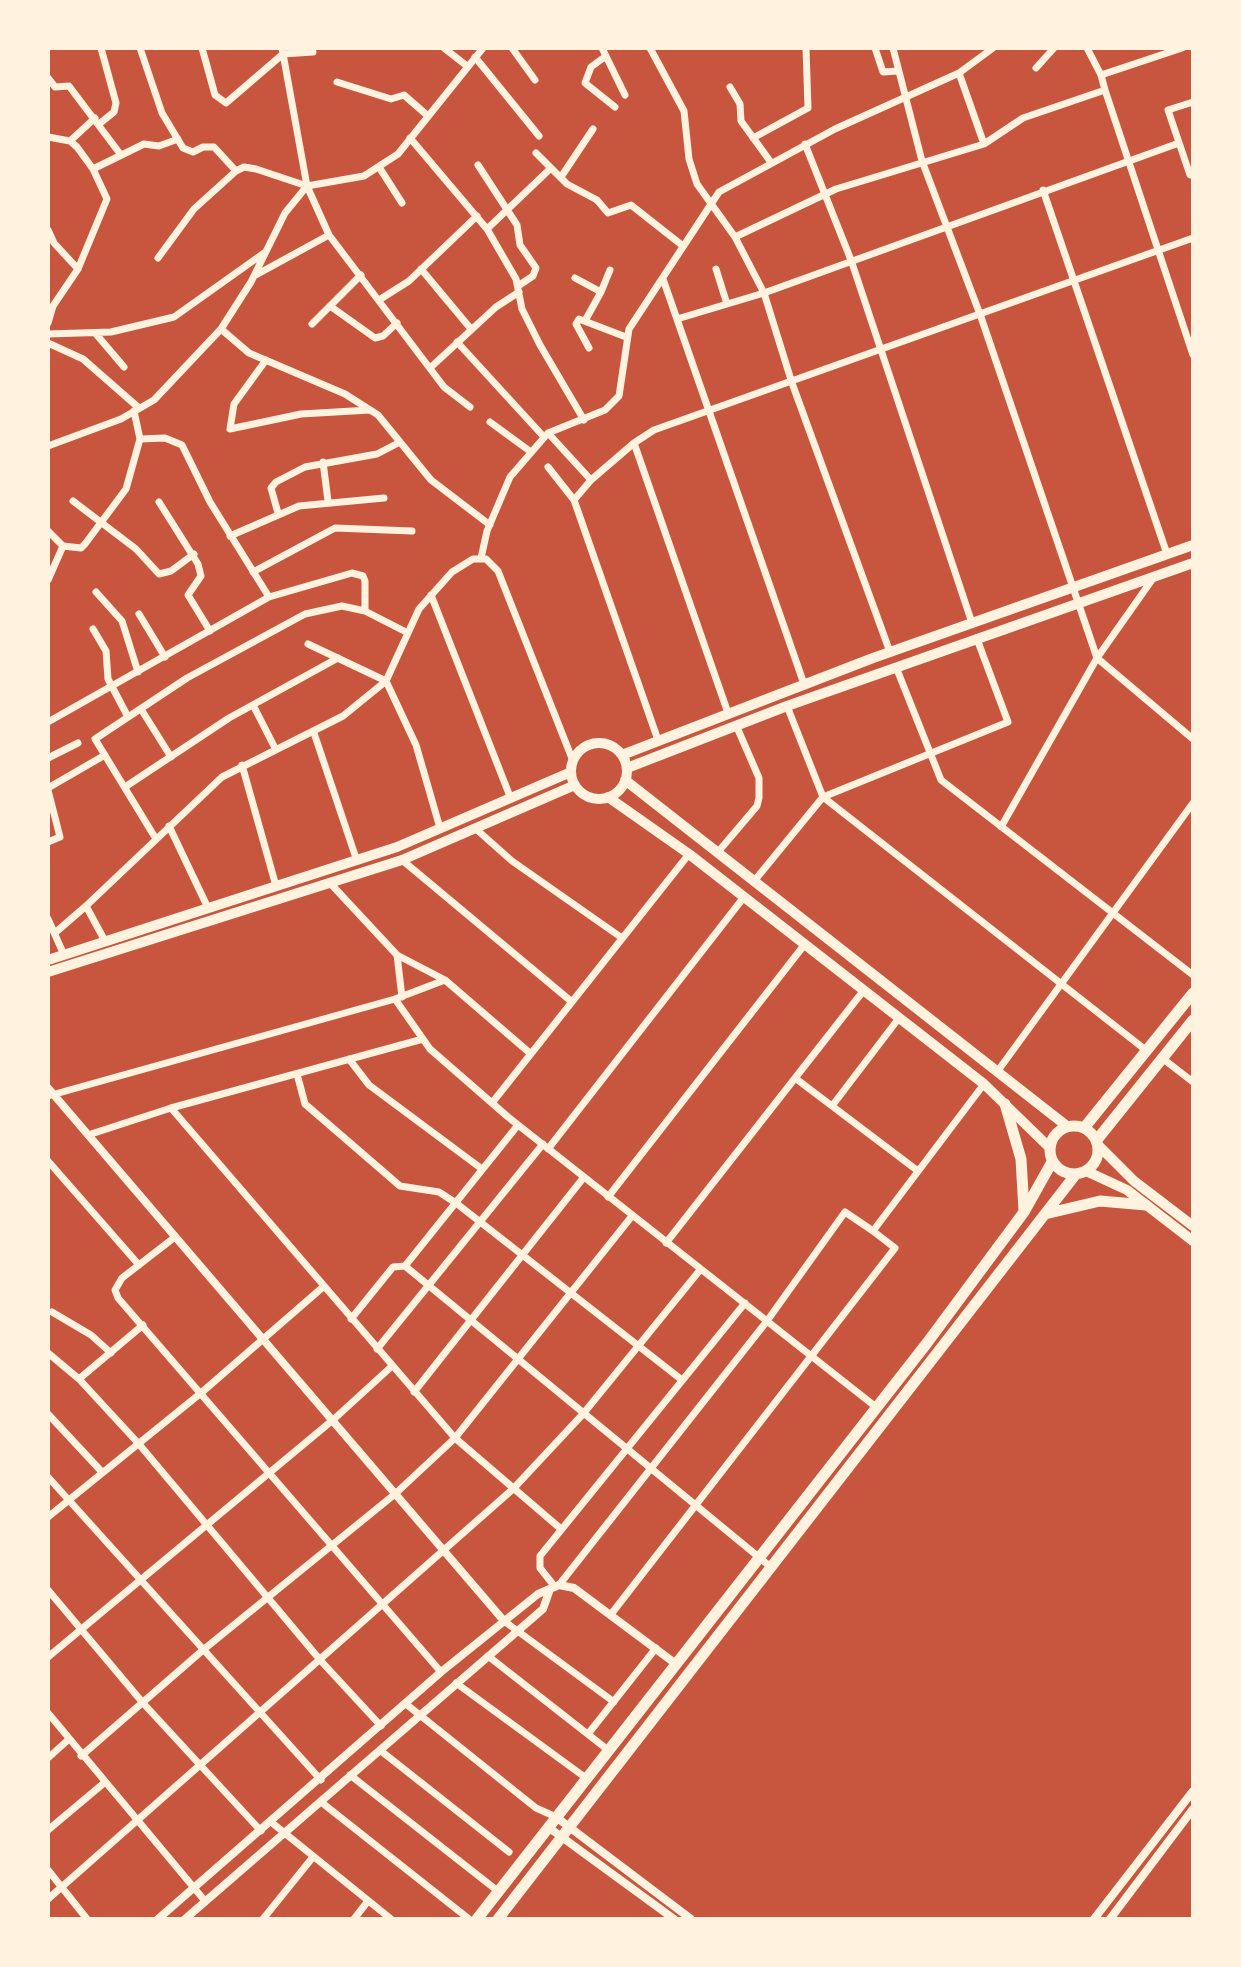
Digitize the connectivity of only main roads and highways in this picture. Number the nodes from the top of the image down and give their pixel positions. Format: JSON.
{"nodes":[{"id":1,"x":1193,"y":545,"type":"edge"},
{"id":2,"x":1193,"y":563,"type":"edge"},
{"id":3,"x":622,"y":755,"type":"junction"},
{"id":4,"x":572,"y":766,"type":"junction"},
{"id":5,"x":627,"y":768,"type":"junction"},
{"id":6,"x":625,"y":780,"type":"junction"},
{"id":7,"x":575,"y":785,"type":"junction"},
{"id":8,"x":608,"y":797,"type":"junction"},
{"id":9,"x":48,"y":960,"type":"edge"},
{"id":10,"x":48,"y":972,"type":"edge"},
{"id":11,"x":1193,"y":993,"type":"edge"},
{"id":12,"x":1193,"y":1020,"type":"edge"},
{"id":13,"x":1005,"y":1104,"type":"junction"},
{"id":14,"x":1068,"y":1127,"type":"junction"},
{"id":15,"x":1084,"y":1128,"type":"junction"},
{"id":16,"x":1097,"y":1143,"type":"junction"},
{"id":17,"x":1050,"y":1148,"type":"junction"},
{"id":18,"x":1052,"y":1162,"type":"junction"},
{"id":19,"x":1081,"y":1173,"type":"junction"},
{"id":20,"x":1146,"y":1205,"type":"junction"},
{"id":21,"x":1024,"y":1212,"type":"junction"},
{"id":22,"x":1045,"y":1214,"type":"junction"},
{"id":23,"x":1193,"y":1226,"type":"edge"},
{"id":24,"x":1193,"y":1241,"type":"edge"},
{"id":25,"x":477,"y":1919,"type":"edge"},
{"id":26,"x":498,"y":1919,"type":"edge"}],
"edges":[{"from":1,"to":3,"type":"main road"},
{"from":2,"to":5,"type":"main road"},
{"from":3,"to":4,"type":"main road"},
{"from":3,"to":5,"type":"main road"},
{"from":4,"to":7,"type":"main road"},
{"from":4,"to":9,"type":"main road"},
{"from":5,"to":6,"type":"main road"},
{"from":6,"to":8,"type":"main road"},
{"from":6,"to":14,"type":"main road"},
{"from":7,"to":8,"type":"main road"},
{"from":7,"to":10,"type":"main road"},
{"from":8,"to":13,"type":"main road"},
{"from":11,"to":15,"type":"main road"},
{"from":12,"to":16,"type":"main road"},
{"from":13,"to":17,"type":"main road"},
{"from":13,"to":21,"type":"main road"},
{"from":14,"to":15,"type":"main road"},
{"from":14,"to":17,"type":"main road"},
{"from":15,"to":16,"type":"main road"},
{"from":16,"to":19,"type":"main road"},
{"from":16,"to":23,"type":"main road"},
{"from":17,"to":18,"type":"main road"},
{"from":18,"to":19,"type":"main road"},
{"from":18,"to":21,"type":"main road"},
{"from":19,"to":20,"type":"main road"},
{"from":19,"to":22,"type":"main road"},
{"from":20,"to":22,"type":"main road"},
{"from":20,"to":24,"type":"main road"},
{"from":21,"to":25,"type":"main road"},
{"from":22,"to":26,"type":"main road"}]}
